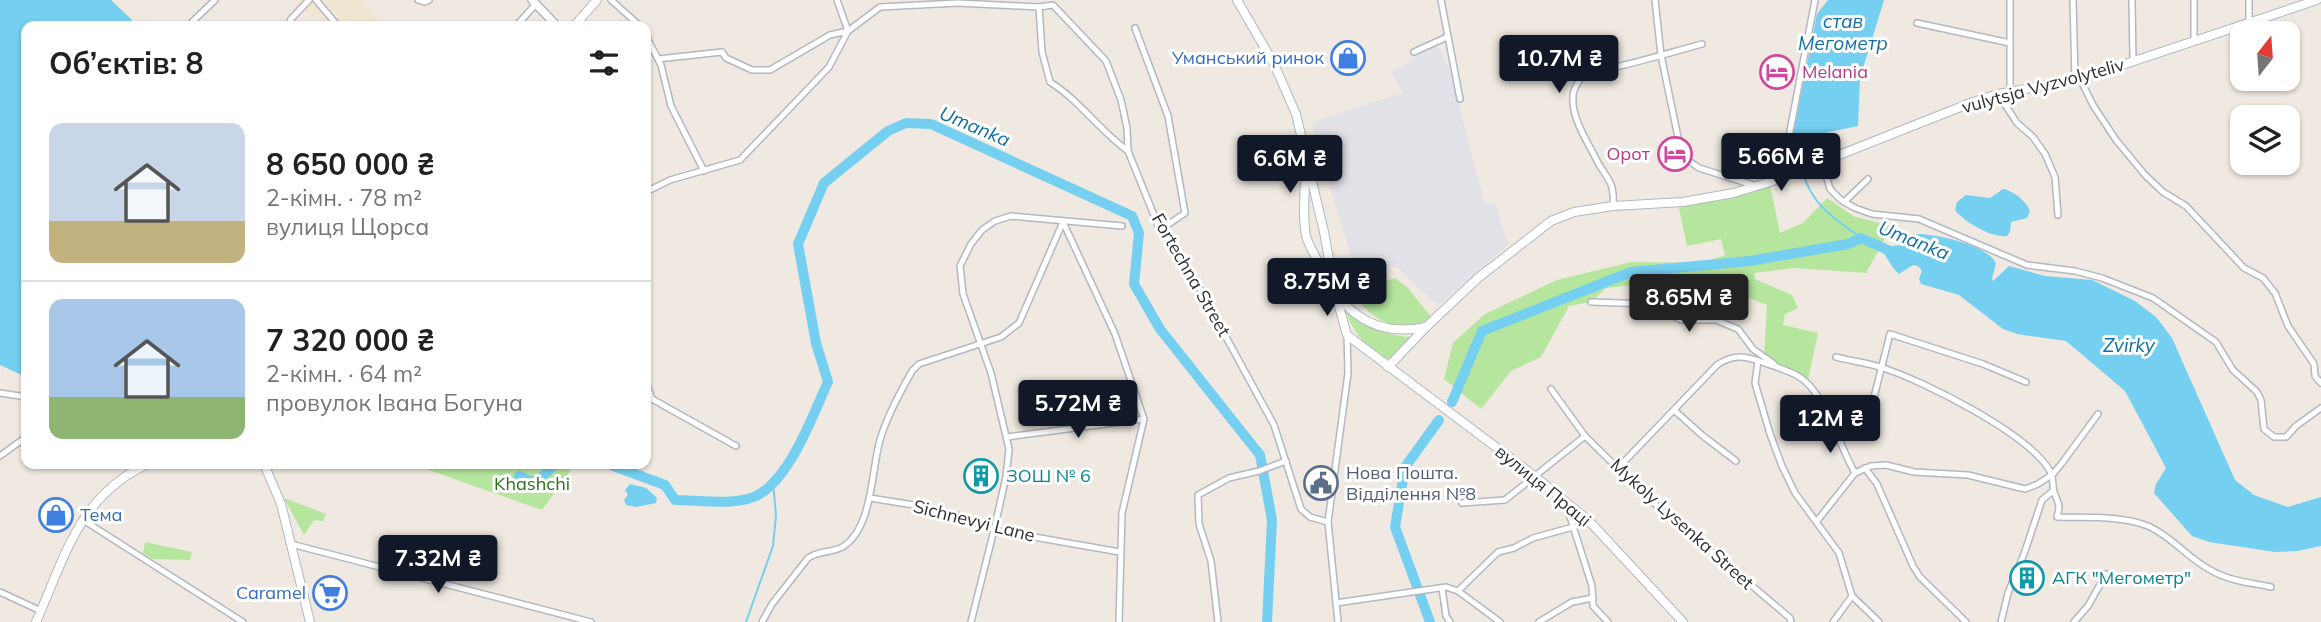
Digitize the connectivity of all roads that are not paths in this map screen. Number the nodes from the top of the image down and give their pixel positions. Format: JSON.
{"nodes":[{"id":1,"x":215,"y":0,"type":"edge"},
{"id":2,"x":309,"y":0,"type":"edge"},
{"id":3,"x":316,"y":0,"type":"edge"},
{"id":4,"x":418,"y":0,"type":"edge"},
{"id":5,"x":429,"y":0,"type":"edge"},
{"id":6,"x":597,"y":0,"type":"edge"},
{"id":7,"x":611,"y":0,"type":"edge"},
{"id":8,"x":837,"y":0,"type":"edge"},
{"id":9,"x":1237,"y":0,"type":"edge"},
{"id":10,"x":1441,"y":0,"type":"edge"},
{"id":11,"x":1655,"y":0,"type":"edge"},
{"id":12,"x":1815,"y":0,"type":"edge"},
{"id":13,"x":2010,"y":0,"type":"edge"},
{"id":14,"x":2074,"y":0,"type":"edge"},
{"id":15,"x":2132,"y":0,"type":"edge"},
{"id":16,"x":2194,"y":0,"type":"edge"},
{"id":17,"x":2249,"y":0,"type":"edge"},
{"id":18,"x":2314,"y":0,"type":"edge"},
{"id":19,"x":534,"y":2,"type":"edge"},
{"id":20,"x":958,"y":2,"type":"edge"},
{"id":21,"x":1039,"y":7,"type":"junction"},
{"id":22,"x":193,"y":21,"type":"edge"},
{"id":23,"x":290,"y":21,"type":"edge"},
{"id":24,"x":334,"y":21,"type":"edge"},
{"id":25,"x":520,"y":21,"type":"edge"},
{"id":26,"x":552,"y":21,"type":"edge"},
{"id":27,"x":578,"y":21,"type":"edge"},
{"id":28,"x":634,"y":21,"type":"edge"},
{"id":29,"x":2249,"y":21,"type":"edge"},
{"id":30,"x":2255,"y":21,"type":"edge"},
{"id":31,"x":1917,"y":23,"type":"dead end"},
{"id":32,"x":1135,"y":27,"type":"dead end"},
{"id":33,"x":2230,"y":29,"type":"edge"},
{"id":34,"x":848,"y":31,"type":"junction"},
{"id":35,"x":1447,"y":37,"type":"junction"},
{"id":36,"x":2194,"y":41,"type":"junction"},
{"id":37,"x":2010,"y":43,"type":"junction"},
{"id":38,"x":1702,"y":44,"type":"dead end"},
{"id":39,"x":651,"y":46,"type":"edge"},
{"id":40,"x":1414,"y":52,"type":"dead end"},
{"id":41,"x":1661,"y":54,"type":"junction"},
{"id":42,"x":658,"y":59,"type":"junction"},
{"id":43,"x":2133,"y":61,"type":"junction"},
{"id":44,"x":2078,"y":80,"type":"junction"},
{"id":45,"x":2010,"y":92,"type":"junction"},
{"id":46,"x":1998,"y":94,"type":"junction"},
{"id":47,"x":1460,"y":99,"type":"dead end"},
{"id":48,"x":1128,"y":151,"type":"junction"},
{"id":49,"x":1307,"y":153,"type":"junction"},
{"id":50,"x":1822,"y":161,"type":"junction"},
{"id":51,"x":704,"y":171,"type":"junction"},
{"id":52,"x":1791,"y":173,"type":"junction"},
{"id":53,"x":1868,"y":179,"type":"dead end"},
{"id":54,"x":1757,"y":186,"type":"junction"},
{"id":55,"x":651,"y":190,"type":"edge"},
{"id":56,"x":1844,"y":202,"type":"junction"},
{"id":57,"x":1613,"y":206,"type":"junction"},
{"id":58,"x":2058,"y":215,"type":"dead end"},
{"id":59,"x":1063,"y":222,"type":"junction"},
{"id":60,"x":1122,"y":226,"type":"dead end"},
{"id":61,"x":1160,"y":230,"type":"junction"},
{"id":62,"x":1324,"y":232,"type":"junction"},
{"id":63,"x":1307,"y":237,"type":"junction"},
{"id":64,"x":1335,"y":292,"type":"junction"},
{"id":65,"x":1591,"y":302,"type":"dead end"},
{"id":66,"x":1426,"y":327,"type":"junction"},
{"id":67,"x":1347,"y":335,"type":"junction"},
{"id":68,"x":981,"y":343,"type":"junction"},
{"id":69,"x":1836,"y":358,"type":"dead end"},
{"id":70,"x":1758,"y":361,"type":"junction"},
{"id":71,"x":1388,"y":367,"type":"junction"},
{"id":72,"x":1881,"y":367,"type":"junction"},
{"id":73,"x":1782,"y":369,"type":"junction"},
{"id":74,"x":2026,"y":382,"type":"dead end"},
{"id":75,"x":2321,"y":383,"type":"edge"},
{"id":76,"x":1551,"y":389,"type":"dead end"},
{"id":77,"x":0,"y":393,"type":"edge"},
{"id":78,"x":21,"y":396,"type":"edge"},
{"id":79,"x":651,"y":399,"type":"edge"},
{"id":80,"x":2321,"y":408,"type":"edge"},
{"id":81,"x":1674,"y":410,"type":"junction"},
{"id":82,"x":2098,"y":414,"type":"dead end"},
{"id":83,"x":1144,"y":419,"type":"junction"},
{"id":84,"x":1830,"y":423,"type":"junction"},
{"id":85,"x":1585,"y":436,"type":"junction"},
{"id":86,"x":1007,"y":437,"type":"junction"},
{"id":87,"x":21,"y":441,"type":"edge"},
{"id":88,"x":736,"y":446,"type":"dead end"},
{"id":89,"x":0,"y":456,"type":"edge"},
{"id":90,"x":1286,"y":461,"type":"junction"},
{"id":91,"x":1736,"y":461,"type":"dead end"},
{"id":92,"x":1618,"y":468,"type":"junction"},
{"id":93,"x":1865,"y":468,"type":"junction"},
{"id":94,"x":138,"y":469,"type":"edge"},
{"id":95,"x":266,"y":469,"type":"edge"},
{"id":96,"x":1854,"y":474,"type":"junction"},
{"id":97,"x":2053,"y":474,"type":"junction"},
{"id":98,"x":1535,"y":476,"type":"junction"},
{"id":99,"x":2053,"y":491,"type":"junction"},
{"id":100,"x":870,"y":498,"type":"junction"},
{"id":101,"x":1565,"y":501,"type":"junction"},
{"id":102,"x":1462,"y":503,"type":"dead end"},
{"id":103,"x":83,"y":520,"type":"junction"},
{"id":104,"x":1817,"y":521,"type":"junction"},
{"id":105,"x":1328,"y":522,"type":"junction"},
{"id":106,"x":1573,"y":527,"type":"junction"},
{"id":107,"x":994,"y":530,"type":"junction"},
{"id":108,"x":291,"y":544,"type":"junction"},
{"id":109,"x":1120,"y":552,"type":"junction"},
{"id":110,"x":2106,"y":574,"type":"dead end"},
{"id":111,"x":2271,"y":587,"type":"dead end"},
{"id":112,"x":1442,"y":588,"type":"junction"},
{"id":113,"x":1458,"y":591,"type":"junction"},
{"id":114,"x":0,"y":592,"type":"edge"},
{"id":115,"x":1852,"y":596,"type":"junction"},
{"id":116,"x":1593,"y":598,"type":"junction"},
{"id":117,"x":1336,"y":603,"type":"junction"},
{"id":118,"x":41,"y":611,"type":"junction"},
{"id":119,"x":36,"y":622,"type":"edge"},
{"id":120,"x":243,"y":622,"type":"edge"},
{"id":121,"x":310,"y":622,"type":"edge"},
{"id":122,"x":591,"y":622,"type":"edge"},
{"id":123,"x":762,"y":622,"type":"edge"},
{"id":124,"x":971,"y":622,"type":"edge"},
{"id":125,"x":1119,"y":622,"type":"edge"},
{"id":126,"x":1218,"y":622,"type":"edge"},
{"id":127,"x":1338,"y":622,"type":"edge"},
{"id":128,"x":1450,"y":622,"type":"edge"},
{"id":129,"x":1500,"y":622,"type":"edge"},
{"id":130,"x":1539,"y":622,"type":"edge"},
{"id":131,"x":1608,"y":622,"type":"edge"},
{"id":132,"x":1683,"y":622,"type":"edge"},
{"id":133,"x":1791,"y":622,"type":"edge"},
{"id":134,"x":1833,"y":622,"type":"edge"},
{"id":135,"x":1879,"y":622,"type":"edge"},
{"id":136,"x":1966,"y":622,"type":"edge"},
{"id":137,"x":2001,"y":622,"type":"edge"},
{"id":138,"x":2074,"y":622,"type":"edge"}],
"edges":[{"from":1,"to":22,"type":"street"},
{"from":2,"to":23,"type":"street"},
{"from":3,"to":24,"type":"street"},
{"from":4,"to":5,"type":"street"},
{"from":6,"to":27,"type":"main road"},
{"from":7,"to":28,"type":"street"},
{"from":8,"to":34,"type":"street"},
{"from":9,"to":49,"type":"main road"},
{"from":10,"to":35,"type":"street"},
{"from":11,"to":41,"type":"street"},
{"from":12,"to":52,"type":"street"},
{"from":13,"to":37,"type":"street"},
{"from":14,"to":44,"type":"street"},
{"from":15,"to":43,"type":"street"},
{"from":16,"to":36,"type":"street"},
{"from":17,"to":29,"type":"street"},
{"from":18,"to":30,"type":"main road","name":"vulytsja Vyzvolyteliv"},
{"from":19,"to":25,"type":"street"},
{"from":19,"to":26,"type":"street"},
{"from":20,"to":21,"type":"street","name":"Fortechna Street"},
{"from":20,"to":34,"type":"street","name":"Fortechna Street"},
{"from":21,"to":48,"type":"street"},
{"from":21,"to":48,"type":"street","name":"Fortechna Street"},
{"from":31,"to":37,"type":"street"},
{"from":32,"to":61,"type":"street"},
{"from":33,"to":36,"type":"main road","name":"vulytsja Vyzvolyteliv"},
{"from":34,"to":42,"type":"street"},
{"from":34,"to":51,"type":"street","name":"Fortechna Street"},
{"from":35,"to":40,"type":"street"},
{"from":35,"to":47,"type":"street"},
{"from":36,"to":43,"type":"main road","name":"vulytsja Vyzvolyteliv"},
{"from":37,"to":45,"type":"street"},
{"from":38,"to":41,"type":"street"},
{"from":39,"to":42,"type":"street"},
{"from":41,"to":54,"type":"street"},
{"from":41,"to":57,"type":"street"},
{"from":42,"to":51,"type":"street"},
{"from":43,"to":44,"type":"main road","name":"vulytsja Vyzvolyteliv"},
{"from":44,"to":45,"type":"main road","name":"vulytsja Vyzvolyteliv"},
{"from":44,"to":75,"type":"street"},
{"from":45,"to":46,"type":"main road","name":"vulytsja Vyzvolyteliv"},
{"from":46,"to":50,"type":"main road","name":"vulytsja Vyzvolyteliv"},
{"from":46,"to":58,"type":"street"},
{"from":48,"to":61,"type":"street","name":"Fortechna Street"},
{"from":49,"to":62,"type":"main road"},
{"from":49,"to":63,"type":"main road"},
{"from":50,"to":52,"type":"main road","name":"vulytsja Vyzvolyteliv"},
{"from":50,"to":56,"type":"street"},
{"from":51,"to":55,"type":"street","name":"Fortechna Street"},
{"from":52,"to":54,"type":"main road","name":"vulytsja Vyzvolyteliv"},
{"from":53,"to":56,"type":"street"},
{"from":54,"to":57,"type":"main road","name":"vulytsja Vyzvolyteliv"},
{"from":56,"to":80,"type":"street"},
{"from":57,"to":66,"type":"main road","name":"vulytsja Vyzvolyteliv"},
{"from":59,"to":60,"type":"street"},
{"from":59,"to":68,"type":"street"},
{"from":59,"to":68,"type":"street"},
{"from":59,"to":83,"type":"street"},
{"from":61,"to":90,"type":"street","name":"Fortechna Street"},
{"from":62,"to":63,"type":"main road"},
{"from":62,"to":64,"type":"main road"},
{"from":63,"to":64,"type":"main road"},
{"from":64,"to":66,"type":"main road"},
{"from":64,"to":67,"type":"main road"},
{"from":65,"to":73,"type":"street"},
{"from":66,"to":71,"type":"main road","name":"vulytsja Vyzvolyteliv"},
{"from":67,"to":71,"type":"main road","name":"вулиця Праці"},
{"from":67,"to":105,"type":"street"},
{"from":68,"to":86,"type":"street"},
{"from":68,"to":100,"type":"street"},
{"from":69,"to":72,"type":"street"},
{"from":70,"to":73,"type":"street"},
{"from":70,"to":81,"type":"street"},
{"from":70,"to":104,"type":"street"},
{"from":71,"to":98,"type":"main road","name":"вулиця Праці"},
{"from":72,"to":74,"type":"street"},
{"from":72,"to":84,"type":"street"},
{"from":72,"to":97,"type":"street"},
{"from":73,"to":84,"type":"street"},
{"from":76,"to":85,"type":"street","name":"Mykoly Lysenka Street"},
{"from":77,"to":78,"type":"street"},
{"from":79,"to":88,"type":"street"},
{"from":81,"to":91,"type":"street"},
{"from":81,"to":92,"type":"street"},
{"from":82,"to":97,"type":"street"},
{"from":83,"to":86,"type":"street"},
{"from":83,"to":109,"type":"street"},
{"from":84,"to":96,"type":"street"},
{"from":85,"to":92,"type":"street","name":"Mykoly Lysenka Street"},
{"from":85,"to":98,"type":"street"},
{"from":86,"to":107,"type":"street"},
{"from":87,"to":89,"type":"street"},
{"from":90,"to":105,"type":"street","name":"Fortechna Street"},
{"from":90,"to":126,"type":"street"},
{"from":92,"to":133,"type":"street","name":"Mykoly Lysenka Street"},
{"from":93,"to":96,"type":"street"},
{"from":93,"to":97,"type":"street"},
{"from":93,"to":136,"type":"street"},
{"from":94,"to":103,"type":"main road"},
{"from":95,"to":108,"type":"main road"},
{"from":96,"to":104,"type":"street"},
{"from":97,"to":99,"type":"street"},
{"from":98,"to":101,"type":"main road","name":"вулиця Праці"},
{"from":98,"to":102,"type":"street"},
{"from":99,"to":111,"type":"street"},
{"from":99,"to":137,"type":"street"},
{"from":100,"to":107,"type":"street","name":"Sichnevyi Lane"},
{"from":100,"to":123,"type":"street"},
{"from":101,"to":106,"type":"street"},
{"from":101,"to":132,"type":"main road","name":"вулиця Праці"},
{"from":103,"to":118,"type":"main road"},
{"from":103,"to":120,"type":"street"},
{"from":104,"to":115,"type":"street"},
{"from":105,"to":117,"type":"street"},
{"from":106,"to":113,"type":"street"},
{"from":106,"to":116,"type":"street"},
{"from":107,"to":109,"type":"street","name":"Sichnevyi Lane"},
{"from":107,"to":124,"type":"street"},
{"from":108,"to":121,"type":"main road"},
{"from":108,"to":122,"type":"street"},
{"from":109,"to":125,"type":"street"},
{"from":110,"to":138,"type":"street"},
{"from":112,"to":113,"type":"street"},
{"from":112,"to":117,"type":"street"},
{"from":112,"to":128,"type":"street"},
{"from":113,"to":129,"type":"street"},
{"from":114,"to":118,"type":"street"},
{"from":115,"to":134,"type":"street"},
{"from":115,"to":135,"type":"street"},
{"from":116,"to":130,"type":"street"},
{"from":116,"to":131,"type":"street"},
{"from":117,"to":127,"type":"street"},
{"from":118,"to":119,"type":"main road"}]}
